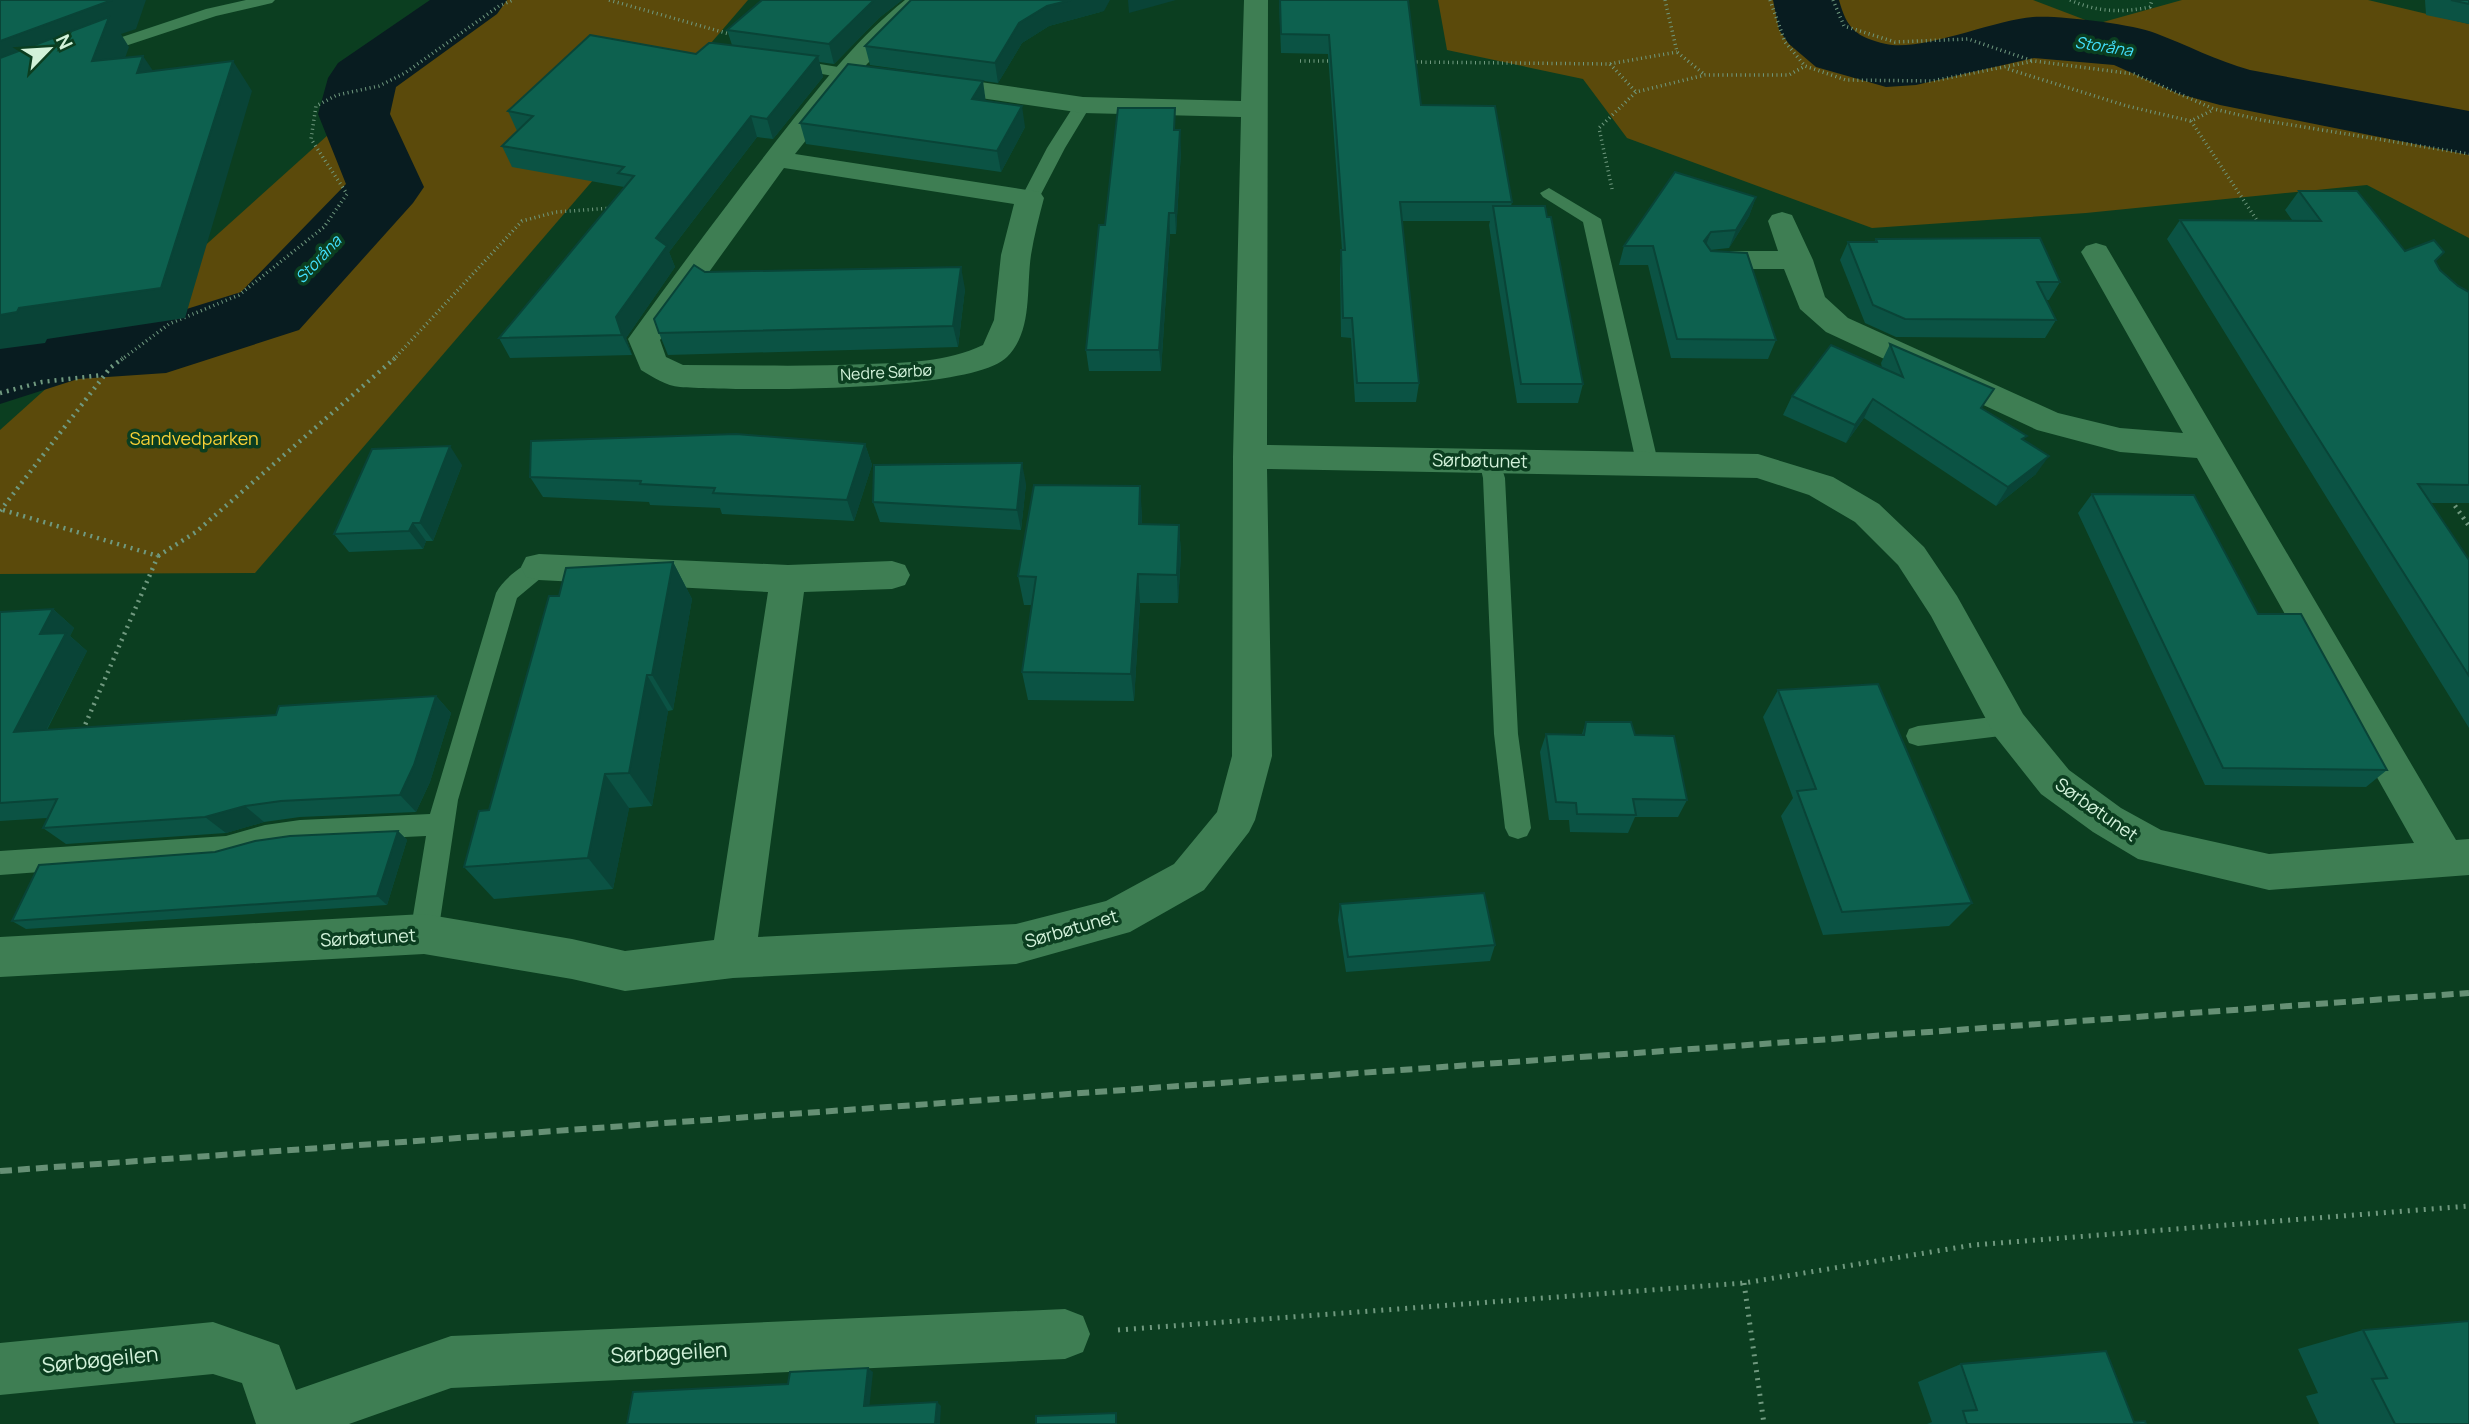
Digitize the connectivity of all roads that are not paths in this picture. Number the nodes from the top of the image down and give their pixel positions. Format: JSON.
{"nodes":[{"id":1,"x":267,"y":0,"type":"edge"},
{"id":2,"x":920,"y":0,"type":"edge"},
{"id":3,"x":1256,"y":0,"type":"edge"},
{"id":4,"x":83,"y":55,"type":"edge"},
{"id":5,"x":741,"y":56,"type":"edge"},
{"id":6,"x":844,"y":73,"type":"junction"},
{"id":7,"x":872,"y":76,"type":"edge"},
{"id":8,"x":913,"y":79,"type":"edge"},
{"id":9,"x":1083,"y":105,"type":"junction"},
{"id":10,"x":1256,"y":109,"type":"junction"},
{"id":11,"x":776,"y":159,"type":"junction"},
{"id":12,"x":1549,"y":193,"type":"dead end"},
{"id":13,"x":1030,"y":198,"type":"junction"},
{"id":14,"x":1782,"y":221,"type":"dead end"},
{"id":15,"x":2096,"y":252,"type":"dead end"},
{"id":16,"x":1714,"y":260,"type":"edge"},
{"id":17,"x":1798,"y":260,"type":"junction"},
{"id":18,"x":2209,"y":447,"type":"junction"},
{"id":19,"x":1250,"y":457,"type":"junction"},
{"id":20,"x":1490,"y":461,"type":"junction"},
{"id":21,"x":1647,"y":462,"type":"junction"},
{"id":22,"x":539,"y":566,"type":"joint"},
{"id":23,"x":892,"y":575,"type":"dead end"},
{"id":24,"x":788,"y":579,"type":"junction"},
{"id":25,"x":2009,"y":725,"type":"junction"},
{"id":26,"x":1918,"y":736,"type":"dead end"},
{"id":27,"x":443,"y":825,"type":"junction"},
{"id":28,"x":1518,"y":828,"type":"dead end"},
{"id":29,"x":2457,"y":857,"type":"edge"},
{"id":30,"x":0,"y":863,"type":"edge"},
{"id":31,"x":424,"y":934,"type":"junction"},
{"id":32,"x":0,"y":957,"type":"edge"},
{"id":33,"x":733,"y":958,"type":"junction"},
{"id":34,"x":1065,"y":1334,"type":"road end"},
{"id":35,"x":0,"y":1369,"type":"edge"},
{"id":36,"x":283,"y":1423,"type":"edge"}],
"edges":[{"from":1,"to":4,"type":"lane"},
{"from":2,"to":6,"type":"street","name":"Nedre Sørbø"},
{"from":3,"to":10,"type":"street"},
{"from":5,"to":6,"type":"lane"},
{"from":6,"to":7,"type":"street"},
{"from":6,"to":11,"type":"street","name":"Nedre Sørbø"},
{"from":8,"to":9,"type":"street"},
{"from":9,"to":10,"type":"street"},
{"from":9,"to":13,"type":"lane"},
{"from":10,"to":19,"type":"street"},
{"from":11,"to":13,"type":"street"},
{"from":11,"to":13,"type":"street","name":"Nedre Sørbø"},
{"from":12,"to":21,"type":"lane"},
{"from":14,"to":17,"type":"street"},
{"from":15,"to":18,"type":"street","name":"Sørbøtunet"},
{"from":16,"to":17,"type":"street"},
{"from":17,"to":18,"type":"street"},
{"from":18,"to":29,"type":"street","name":"Sørbøtunet"},
{"from":19,"to":20,"type":"street","name":"Sørbøtunet"},
{"from":19,"to":33,"type":"street","name":"Sørbøtunet"},
{"from":20,"to":21,"type":"street","name":"Sørbøtunet"},
{"from":20,"to":28,"type":"lane"},
{"from":21,"to":25,"type":"street","name":"Sørbøtunet"},
{"from":22,"to":24,"type":"street"},
{"from":22,"to":27,"type":"lane"},
{"from":23,"to":24,"type":"street"},
{"from":24,"to":33,"type":"street"},
{"from":25,"to":26,"type":"lane"},
{"from":25,"to":29,"type":"street","name":"Sørbøtunet"},
{"from":27,"to":30,"type":"lane"},
{"from":27,"to":31,"type":"lane"},
{"from":31,"to":32,"type":"street","name":"Sørbøtunet"},
{"from":31,"to":33,"type":"street","name":"Sørbøtunet"},
{"from":34,"to":36,"type":"street","name":"Sørbøgeilen"},
{"from":35,"to":36,"type":"street","name":"Sørbøgeilen"}]}
